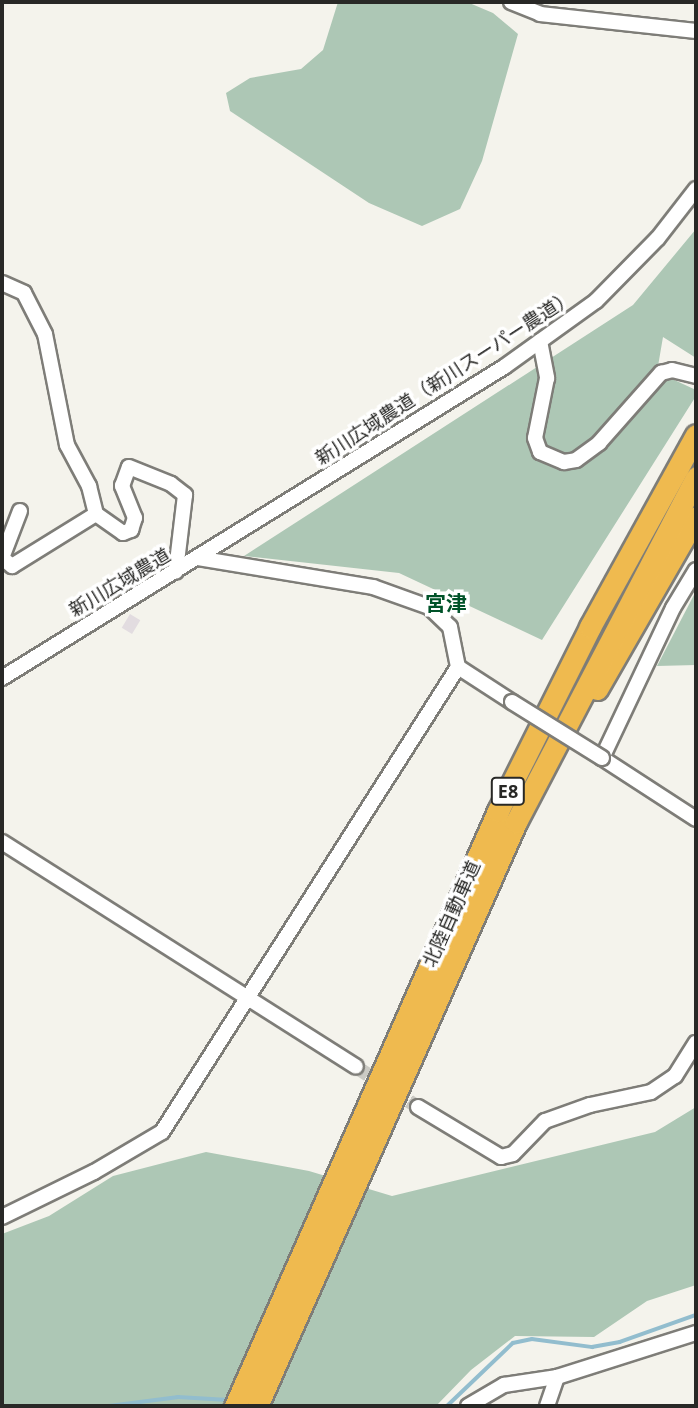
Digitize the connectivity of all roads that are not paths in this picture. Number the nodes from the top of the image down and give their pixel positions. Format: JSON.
{"nodes":[{"id":1,"x":511,"y":2,"type":"edge"},
{"id":2,"x":696,"y":31,"type":"edge"},
{"id":3,"x":696,"y":190,"type":"edge"},
{"id":4,"x":2,"y":283,"type":"edge"},
{"id":5,"x":540,"y":341,"type":"junction"},
{"id":6,"x":695,"y":375,"type":"edge"},
{"id":7,"x":696,"y":435,"type":"edge"},
{"id":8,"x":696,"y":477,"type":"edge"},
{"id":9,"x":20,"y":511,"type":"dead end"},
{"id":10,"x":96,"y":514,"type":"junction"},
{"id":11,"x":696,"y":517,"type":"edge"},
{"id":12,"x":258,"y":522,"type":"joint"},
{"id":13,"x":197,"y":558,"type":"junction"},
{"id":14,"x":696,"y":570,"type":"edge"},
{"id":15,"x":176,"y":572,"type":"junction"},
{"id":16,"x":458,"y":667,"type":"junction"},
{"id":17,"x":2,"y":678,"type":"edge"},
{"id":18,"x":602,"y":758,"type":"junction"},
{"id":19,"x":696,"y":819,"type":"edge"},
{"id":20,"x":2,"y":842,"type":"edge"},
{"id":21,"x":246,"y":999,"type":"junction"},
{"id":22,"x":421,"y":1034,"type":"junction"},
{"id":23,"x":696,"y":1043,"type":"edge"},
{"id":24,"x":356,"y":1067,"type":"tunnel mouth"},
{"id":25,"x":418,"y":1107,"type":"tunnel mouth"},
{"id":26,"x":353,"y":1164,"type":"junction"},
{"id":27,"x":2,"y":1217,"type":"edge"},
{"id":28,"x":696,"y":1334,"type":"edge"},
{"id":29,"x":557,"y":1377,"type":"junction"},
{"id":30,"x":235,"y":1406,"type":"edge"},
{"id":31,"x":257,"y":1406,"type":"edge"},
{"id":32,"x":468,"y":1406,"type":"edge"},
{"id":33,"x":547,"y":1406,"type":"edge"}],
"edges":[{"from":1,"to":2,"type":"street"},
{"from":3,"to":5,"type":"street","name":"新川広域農道（新川スーパー農道）"},
{"from":4,"to":10,"type":"street"},
{"from":5,"to":6,"type":"street"},
{"from":5,"to":12,"type":"street","name":"新川広域農道（新川スーパー農道）"},
{"from":7,"to":26,"type":"highway","name":"北陸自動車道","number":"E8"},
{"from":8,"to":22,"type":"highway","name":"北陸自動車道","number":"E8"},
{"from":9,"to":10,"type":"street"},
{"from":10,"to":15,"type":"street"},
{"from":11,"to":22,"type":"highway"},
{"from":12,"to":13,"type":"street","name":"新川広域農道"},
{"from":13,"to":15,"type":"street","name":"新川広域農道"},
{"from":13,"to":16,"type":"street"},
{"from":14,"to":18,"type":"street"},
{"from":15,"to":17,"type":"street","name":"新川広域農道"},
{"from":16,"to":18,"type":"street","bridge":true},
{"from":16,"to":21,"type":"street"},
{"from":18,"to":19,"type":"street"},
{"from":20,"to":21,"type":"street"},
{"from":21,"to":24,"type":"street"},
{"from":21,"to":27,"type":"street"},
{"from":22,"to":26,"type":"highway","name":"北陸自動車道","number":"E8"},
{"from":23,"to":25,"type":"street"},
{"from":26,"to":30,"type":"highway","name":"北陸自動車道","number":"E8"},
{"from":26,"to":31,"type":"highway","name":"北陸自動車道","number":"E8"},
{"from":28,"to":29,"type":"street"},
{"from":29,"to":32,"type":"street"},
{"from":29,"to":33,"type":"street"}]}
